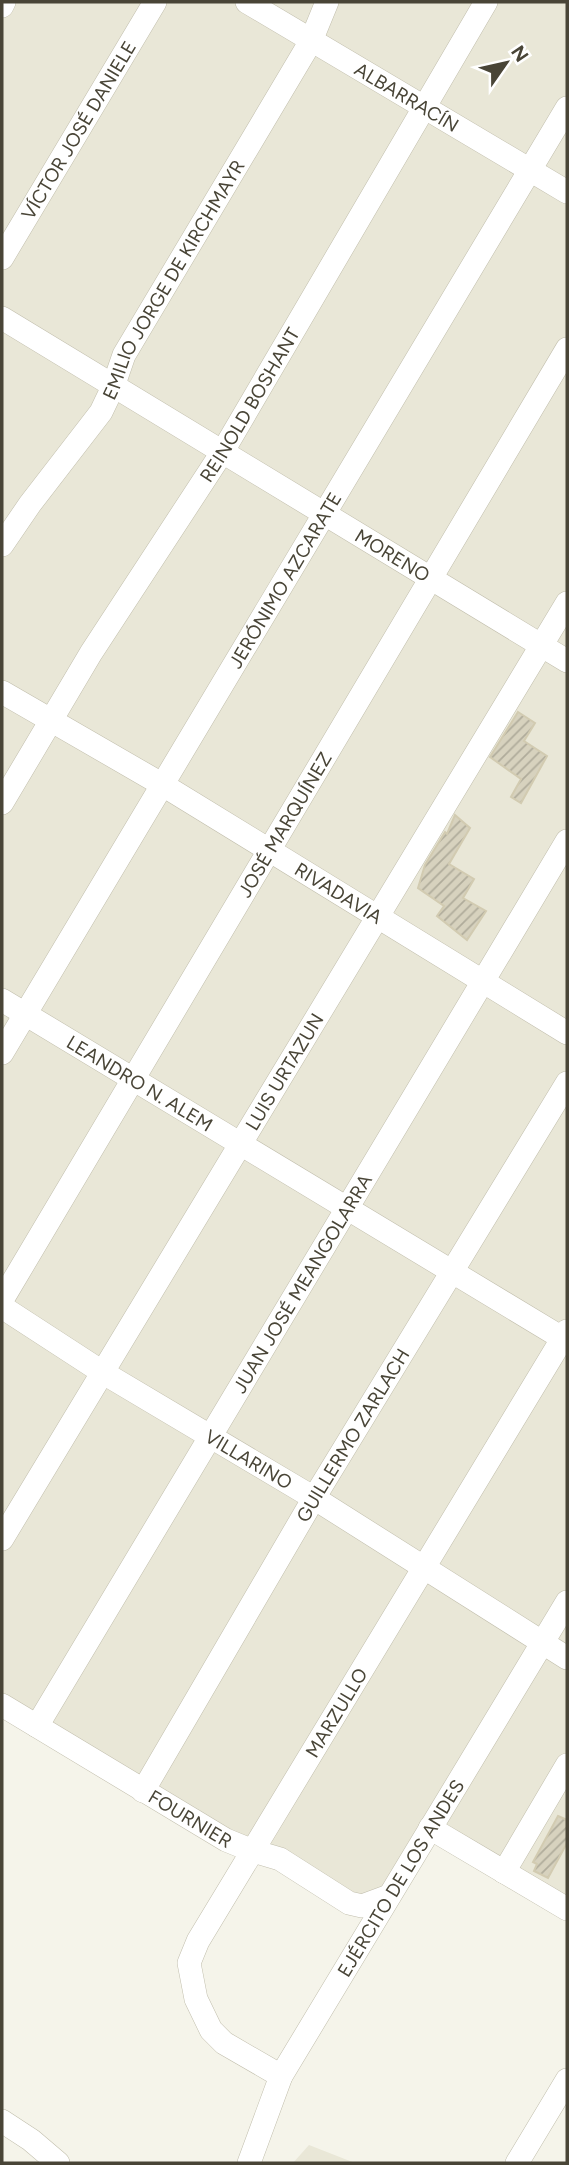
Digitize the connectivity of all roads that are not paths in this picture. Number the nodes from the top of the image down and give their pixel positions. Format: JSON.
{"nodes":[{"id":1,"x":155,"y":2,"type":"edge"},
{"id":2,"x":247,"y":2,"type":"edge"},
{"id":3,"x":327,"y":2,"type":"edge"},
{"id":4,"x":485,"y":2,"type":"edge"},
{"id":5,"x":312,"y":41,"type":"junction"},
{"id":6,"x":423,"y":107,"type":"junction"},
{"id":7,"x":567,"y":108,"type":"edge"},
{"id":8,"x":531,"y":169,"type":"junction"},
{"id":9,"x":567,"y":192,"type":"edge"},
{"id":10,"x":2,"y":257,"type":"edge"},
{"id":11,"x":6,"y":329,"type":"edge"},
{"id":12,"x":567,"y":349,"type":"edge"},
{"id":13,"x":113,"y":387,"type":"junction"},
{"id":14,"x":223,"y":451,"type":"junction"},
{"id":15,"x":325,"y":514,"type":"junction"},
{"id":16,"x":2,"y":545,"type":"edge"},
{"id":17,"x":431,"y":578,"type":"junction"},
{"id":18,"x":567,"y":603,"type":"edge"},
{"id":19,"x":542,"y":645,"type":"junction"},
{"id":20,"x":567,"y":660,"type":"edge"},
{"id":21,"x":2,"y":692,"type":"edge"},
{"id":22,"x":50,"y":721,"type":"junction"},
{"id":23,"x":163,"y":785,"type":"junction"},
{"id":24,"x":2,"y":803,"type":"edge"},
{"id":25,"x":567,"y":841,"type":"edge"},
{"id":26,"x":269,"y":850,"type":"junction"},
{"id":27,"x":378,"y":917,"type":"junction"},
{"id":28,"x":484,"y":982,"type":"junction"},
{"id":29,"x":2,"y":1000,"type":"edge"},
{"id":30,"x":25,"y":1014,"type":"junction"},
{"id":31,"x":567,"y":1033,"type":"edge"},
{"id":32,"x":2,"y":1052,"type":"edge"},
{"id":33,"x":133,"y":1079,"type":"junction"},
{"id":34,"x":567,"y":1083,"type":"edge"},
{"id":35,"x":240,"y":1144,"type":"junction"},
{"id":36,"x":348,"y":1209,"type":"junction"},
{"id":37,"x":452,"y":1271,"type":"junction"},
{"id":38,"x":2,"y":1300,"type":"edge"},
{"id":39,"x":2,"y":1307,"type":"edge"},
{"id":40,"x":566,"y":1337,"type":"edge"},
{"id":41,"x":102,"y":1372,"type":"junction"},
{"id":42,"x":209,"y":1436,"type":"junction"},
{"id":43,"x":314,"y":1499,"type":"junction"},
{"id":44,"x":2,"y":1539,"type":"edge"},
{"id":45,"x":424,"y":1567,"type":"junction"},
{"id":46,"x":567,"y":1602,"type":"edge"},
{"id":47,"x":543,"y":1641,"type":"junction"},
{"id":48,"x":567,"y":1658,"type":"edge"},
{"id":49,"x":2,"y":1704,"type":"edge"},
{"id":50,"x":37,"y":1726,"type":"junction"},
{"id":51,"x":567,"y":1765,"type":"edge"},
{"id":52,"x":143,"y":1791,"type":"junction"},
{"id":53,"x":430,"y":1828,"type":"junction"},
{"id":54,"x":253,"y":1851,"type":"junction"},
{"id":55,"x":503,"y":1872,"type":"junction"},
{"id":56,"x":389,"y":1896,"type":"junction"},
{"id":57,"x":567,"y":1909,"type":"edge"},
{"id":58,"x":281,"y":2076,"type":"junction"},
{"id":59,"x":567,"y":2080,"type":"edge"},
{"id":60,"x":2,"y":2121,"type":"edge"},
{"id":61,"x":58,"y":2163,"type":"edge"},
{"id":62,"x":249,"y":2163,"type":"edge"},
{"id":63,"x":517,"y":2163,"type":"edge"}],
"edges":[{"from":1,"to":10,"type":"street","name":"VÍCTOR JOSÉ DANIELE"},
{"from":2,"to":5,"type":"street","name":"ALBARRACÍN"},
{"from":3,"to":5,"type":"street","name":"EMILIO JORGE DE KIRCHMAYR"},
{"from":4,"to":6,"type":"street","name":"REINOLD BOSHANT"},
{"from":5,"to":6,"type":"street","name":"ALBARRACÍN"},
{"from":5,"to":13,"type":"street","name":"EMILIO JORGE DE KIRCHMAYR"},
{"from":6,"to":8,"type":"street","name":"ALBARRACÍN"},
{"from":6,"to":14,"type":"street","name":"REINOLD BOSHANT"},
{"from":7,"to":8,"type":"street","name":"JERÓNIMO AZCARATE"},
{"from":8,"to":9,"type":"street","name":"ALBARRACÍN"},
{"from":8,"to":15,"type":"street","name":"JERÓNIMO AZCARATE"},
{"from":11,"to":13,"type":"street","name":"MORENO"},
{"from":12,"to":17,"type":"street","name":"JOSÉ MARQUÍNEZ"},
{"from":13,"to":14,"type":"street","name":"MORENO"},
{"from":13,"to":16,"type":"street","name":"EMILIO JORGE DE KIRCHMAYR"},
{"from":14,"to":15,"type":"street","name":"MORENO"},
{"from":14,"to":22,"type":"street","name":"REINOLD BOSHANT"},
{"from":15,"to":17,"type":"street","name":"MORENO"},
{"from":15,"to":23,"type":"street","name":"JERÓNIMO AZCARATE"},
{"from":17,"to":19,"type":"street","name":"MORENO"},
{"from":17,"to":26,"type":"street","name":"JOSÉ MARQUÍNEZ"},
{"from":18,"to":19,"type":"street","name":"LUIS URTAZUN"},
{"from":19,"to":20,"type":"street","name":"MORENO"},
{"from":19,"to":27,"type":"street","name":"LUIS URTAZUN"},
{"from":21,"to":22,"type":"street","name":"RIVADAVIA"},
{"from":22,"to":23,"type":"street","name":"RIVADAVIA"},
{"from":22,"to":24,"type":"street","name":"REINOLD BOSHANT"},
{"from":23,"to":26,"type":"street","name":"RIVADAVIA"},
{"from":23,"to":30,"type":"street","name":"JERÓNIMO AZCARATE"},
{"from":25,"to":28,"type":"street","name":"JUAN JOSÉ MEANGOLARRA"},
{"from":26,"to":27,"type":"street","name":"RIVADAVIA"},
{"from":26,"to":33,"type":"street","name":"JOSÉ MARQUÍNEZ"},
{"from":27,"to":28,"type":"street","name":"RIVADAVIA"},
{"from":27,"to":35,"type":"street","name":"LUIS URTAZUN"},
{"from":28,"to":31,"type":"street","name":"RIVADAVIA"},
{"from":28,"to":36,"type":"street","name":"JUAN JOSÉ MEANGOLARRA"},
{"from":29,"to":30,"type":"street","name":"LEANDRO N. ALEM"},
{"from":30,"to":32,"type":"street","name":"JERÓNIMO AZCARATE"},
{"from":30,"to":33,"type":"street","name":"LEANDRO N. ALEM"},
{"from":33,"to":35,"type":"street","name":"LEANDRO N. ALEM"},
{"from":33,"to":38,"type":"street","name":"JOSÉ MARQUÍNEZ"},
{"from":34,"to":37,"type":"street","name":"GUILLERMO ZARLACH"},
{"from":35,"to":36,"type":"street","name":"LEANDRO N. ALEM"},
{"from":35,"to":41,"type":"street","name":"LUIS URTAZUN"},
{"from":36,"to":37,"type":"street","name":"LEANDRO N. ALEM"},
{"from":36,"to":42,"type":"street","name":"JUAN JOSÉ MEANGOLARRA"},
{"from":37,"to":40,"type":"street","name":"LEANDRO N. ALEM"},
{"from":37,"to":43,"type":"street","name":"GUILLERMO ZARLACH"},
{"from":39,"to":41,"type":"street","name":"VILLARINO"},
{"from":40,"to":45,"type":"street","name":"MARZULLO"},
{"from":41,"to":42,"type":"street","name":"VILLARINO"},
{"from":41,"to":44,"type":"street","name":"LUIS URTAZUN"},
{"from":42,"to":43,"type":"street","name":"VILLARINO"},
{"from":42,"to":50,"type":"street","name":"JUAN JOSÉ MEANGOLARRA"},
{"from":43,"to":45,"type":"street","name":"VILLARINO"},
{"from":43,"to":52,"type":"street","name":"GUILLERMO ZARLACH"},
{"from":45,"to":47,"type":"street","name":"VILLARINO"},
{"from":45,"to":54,"type":"street","name":"MARZULLO"},
{"from":46,"to":47,"type":"street","name":"EJÉRCITO DE LOS ANDES"},
{"from":47,"to":48,"type":"street","name":"VILLARINO"},
{"from":47,"to":53,"type":"street","name":"EJÉRCITO DE LOS ANDES"},
{"from":49,"to":50,"type":"street","name":"FOURNIER"},
{"from":50,"to":52,"type":"street","name":"FOURNIER"},
{"from":51,"to":55,"type":"street"},
{"from":52,"to":54,"type":"street","name":"FOURNIER"},
{"from":53,"to":55,"type":"street"},
{"from":53,"to":56,"type":"street","name":"EJÉRCITO DE LOS ANDES"},
{"from":54,"to":56,"type":"street","name":"FOURNIER"},
{"from":54,"to":58,"type":"street","name":"MARZULLO"},
{"from":55,"to":57,"type":"street"},
{"from":56,"to":58,"type":"street","name":"EJÉRCITO DE LOS ANDES"},
{"from":58,"to":62,"type":"street","name":"EJÉRCITO DE LOS ANDES"},
{"from":59,"to":63,"type":"street"},
{"from":60,"to":61,"type":"street"}]}
